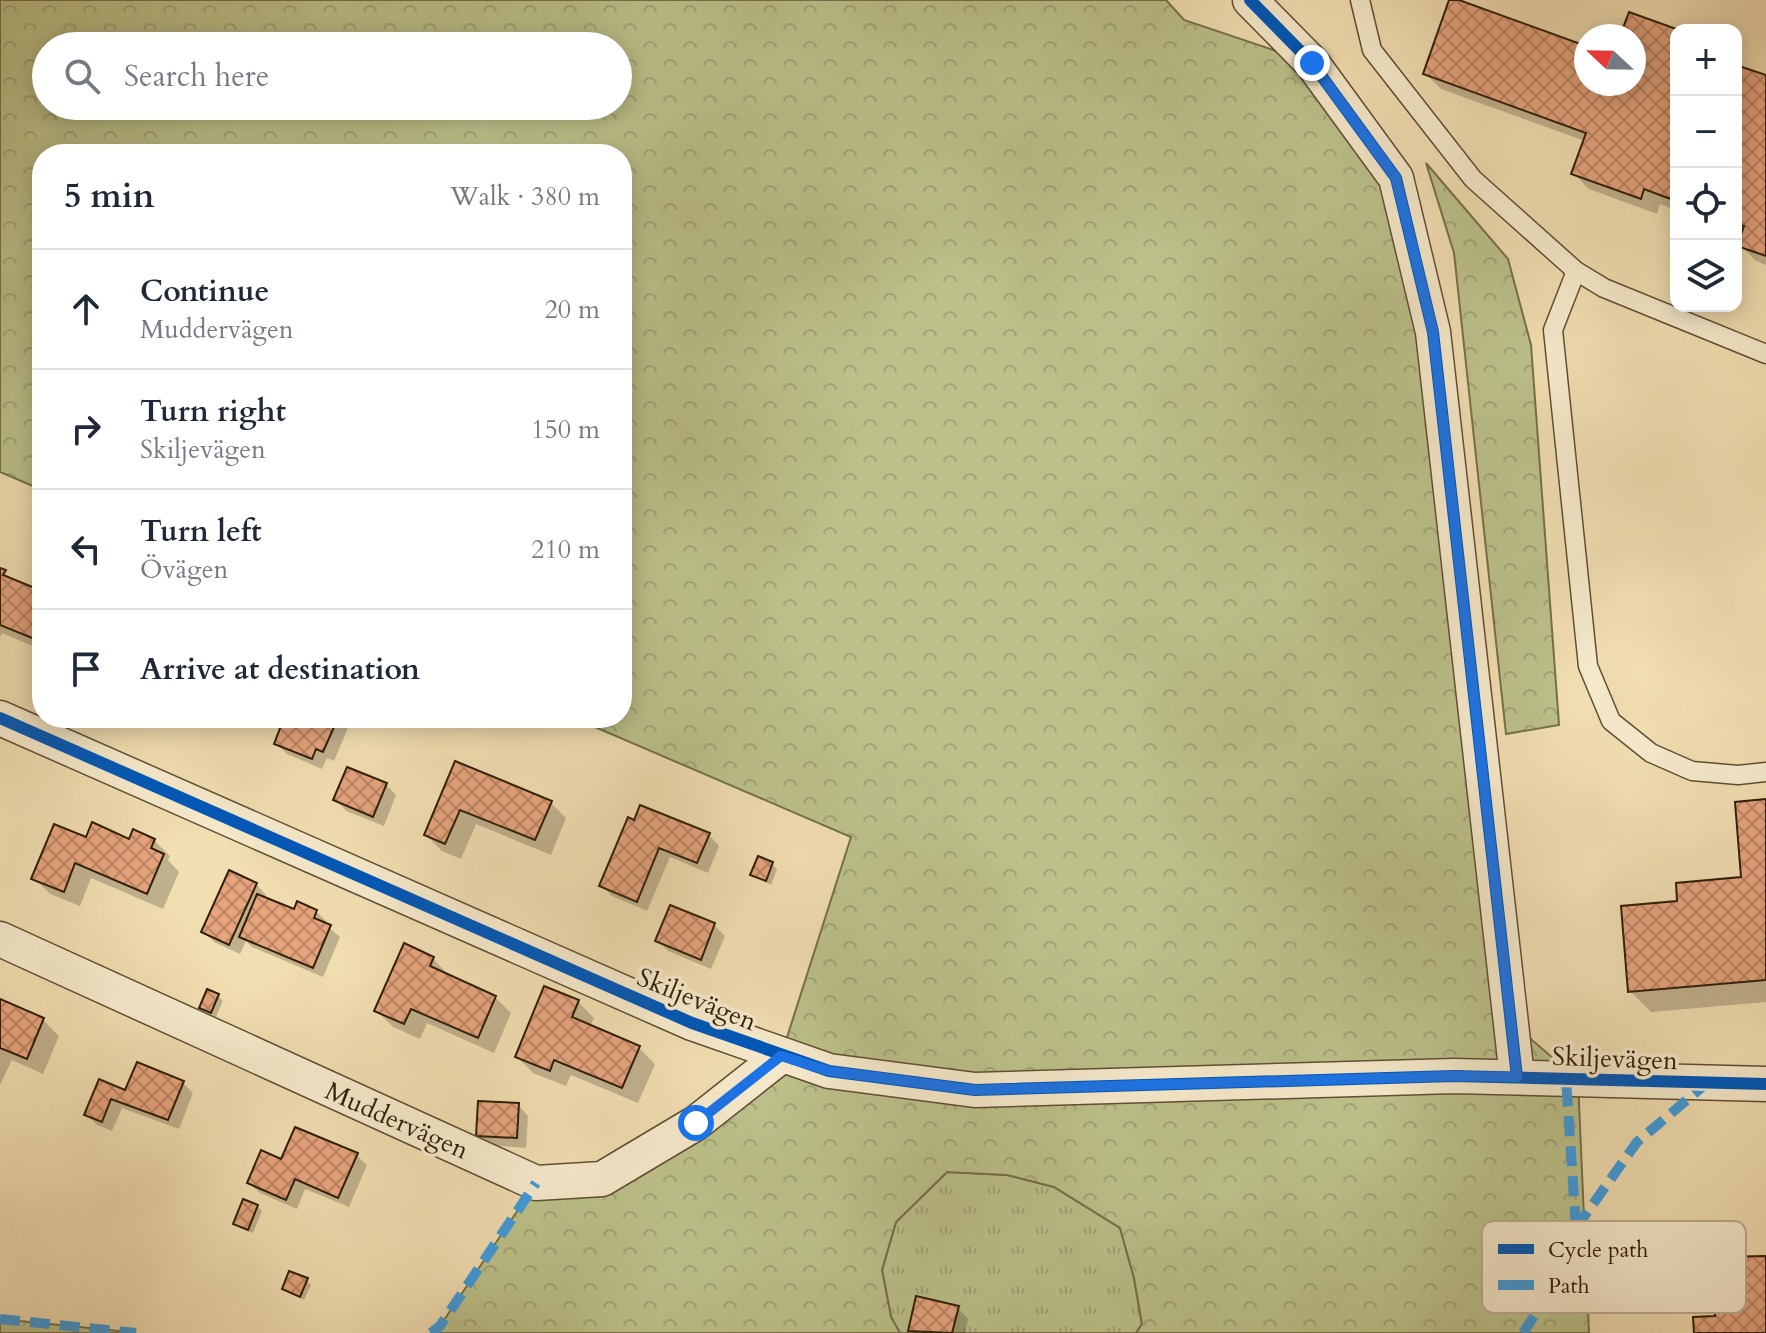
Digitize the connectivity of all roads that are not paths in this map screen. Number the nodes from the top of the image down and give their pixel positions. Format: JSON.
{"nodes":[{"id":1,"x":1250,"y":0,"type":"edge"},
{"id":2,"x":1360,"y":0,"type":"edge"},
{"id":3,"x":1576,"y":271,"type":"junction"},
{"id":4,"x":1766,"y":354,"type":"edge"},
{"id":5,"x":0,"y":718,"type":"edge"},
{"id":6,"x":1766,"y":772,"type":"edge"},
{"id":7,"x":0,"y":939,"type":"edge"},
{"id":8,"x":781,"y":1056,"type":"junction"},
{"id":9,"x":1517,"y":1077,"type":"junction"},
{"id":10,"x":1766,"y":1084,"type":"edge"}],
"edges":[{"from":1,"to":9,"type":"street"},
{"from":2,"to":3,"type":"lane"},
{"from":3,"to":4,"type":"lane"},
{"from":3,"to":6,"type":"lane"},
{"from":5,"to":8,"type":"street","name":"Skiljevägen"},
{"from":7,"to":8,"type":"street","name":"Muddervägen"},
{"from":8,"to":9,"type":"street","name":"Skiljevägen"},
{"from":9,"to":10,"type":"street","name":"Skiljevägen"}]}
